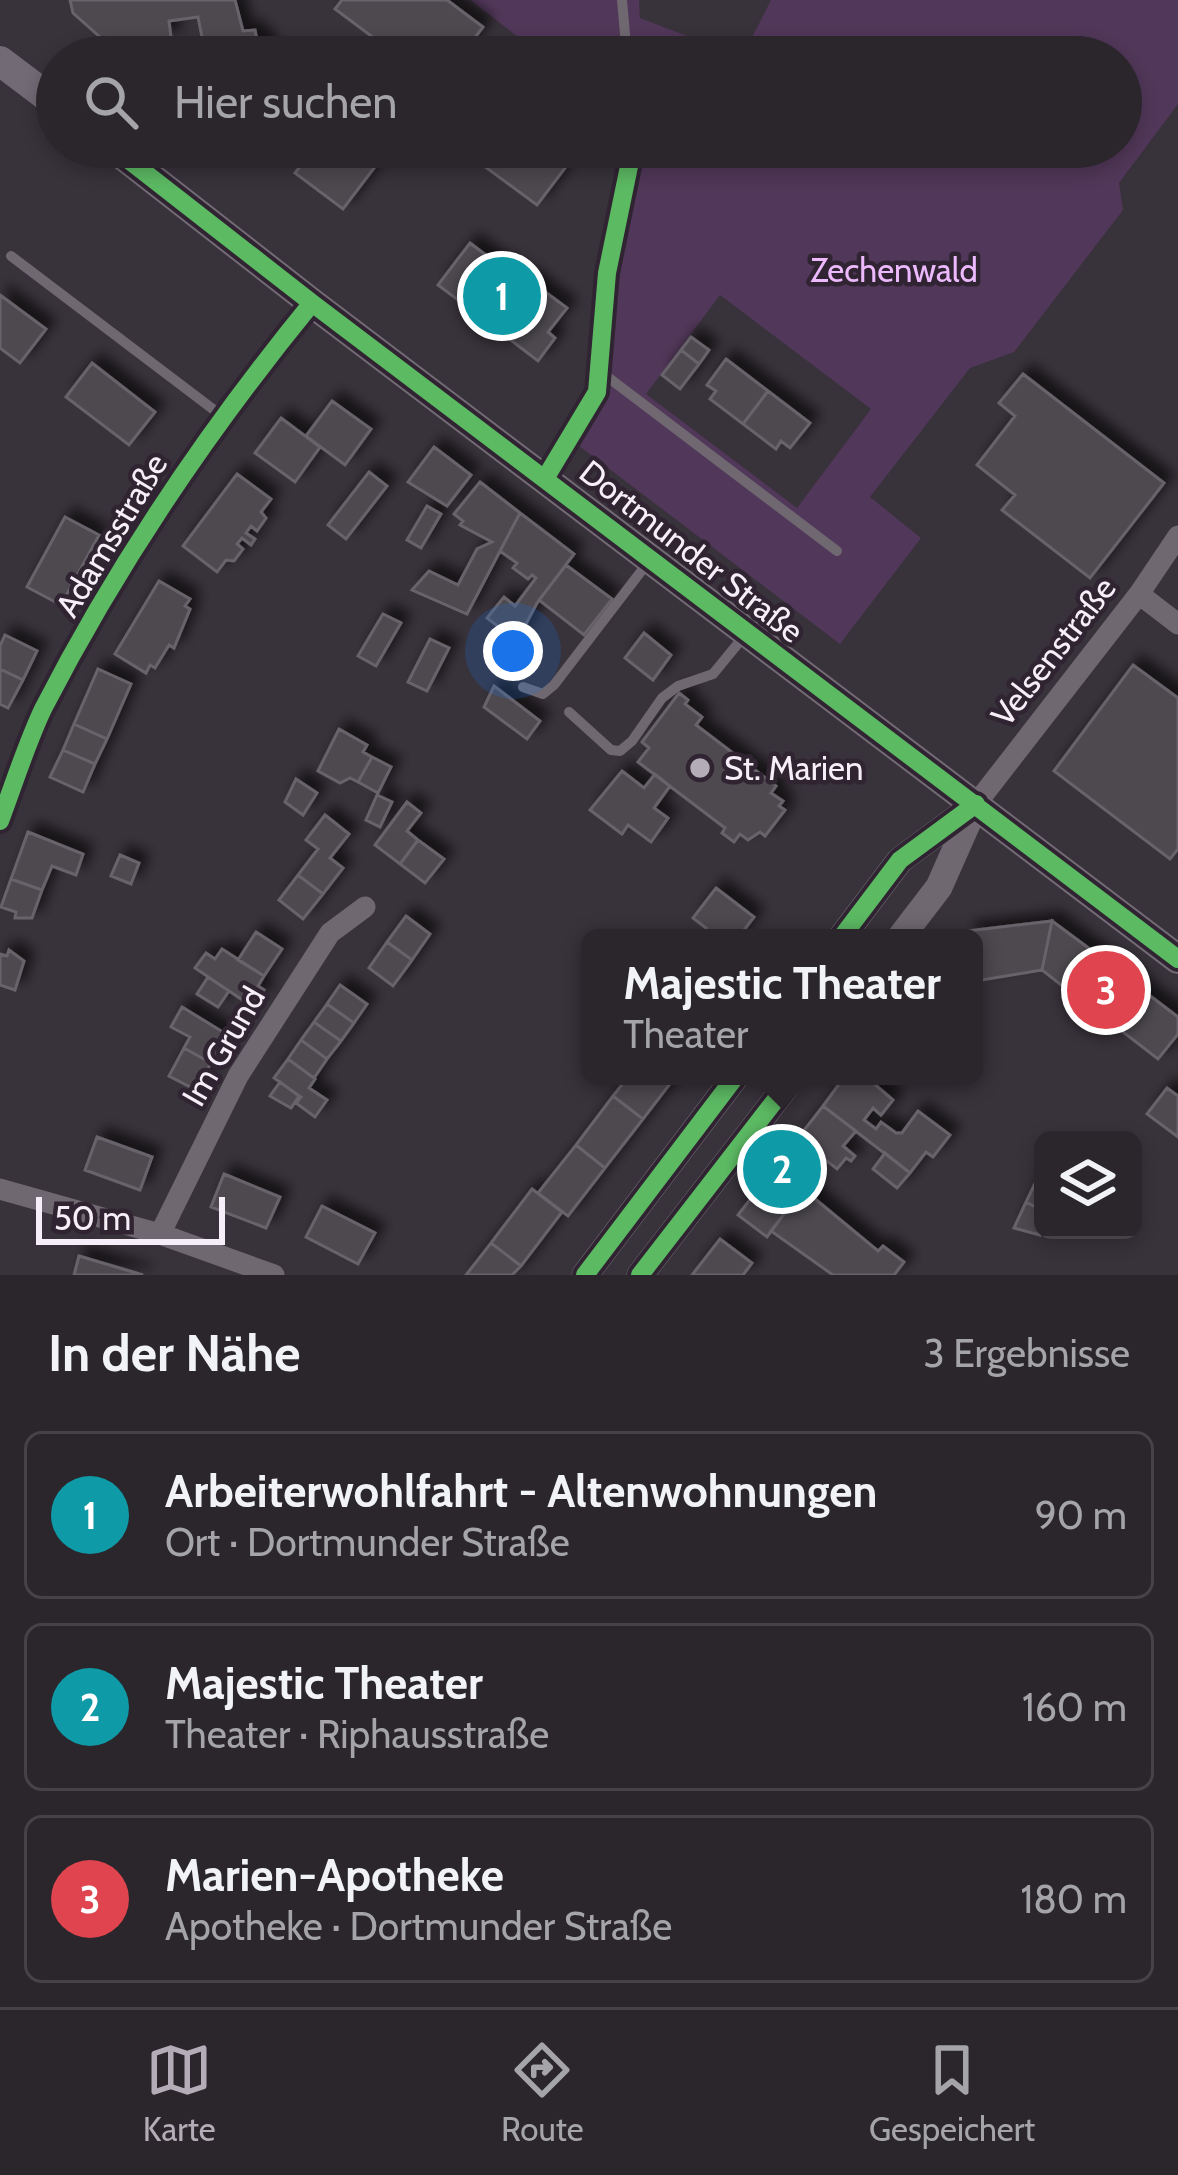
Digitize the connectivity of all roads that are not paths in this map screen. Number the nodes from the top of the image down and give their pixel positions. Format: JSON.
{"nodes":[{"id":1,"x":622,"y":0,"type":"edge"},
{"id":2,"x":625,"y":36,"type":"edge"},
{"id":3,"x":0,"y":61,"type":"edge"},
{"id":4,"x":36,"y":88,"type":"edge"},
{"id":5,"x":139,"y":168,"type":"edge"},
{"id":6,"x":629,"y":168,"type":"edge"},
{"id":7,"x":11,"y":256,"type":"dead end"},
{"id":8,"x":312,"y":303,"type":"junction"},
{"id":9,"x":601,"y":372,"type":"junction"},
{"id":10,"x":222,"y":416,"type":"junction"},
{"id":11,"x":546,"y":477,"type":"junction"},
{"id":12,"x":1178,"y":536,"type":"edge"},
{"id":13,"x":837,"y":551,"type":"dead end"},
{"id":14,"x":652,"y":559,"type":"junction"},
{"id":15,"x":1139,"y":594,"type":"junction"},
{"id":16,"x":1178,"y":624,"type":"edge"},
{"id":17,"x":747,"y":632,"type":"junction"},
{"id":18,"x":523,"y":687,"type":"dead end"},
{"id":19,"x":569,"y":712,"type":"dead end"},
{"id":20,"x":976,"y":804,"type":"junction"},
{"id":21,"x":0,"y":821,"type":"edge"},
{"id":22,"x":365,"y":908,"type":"dead end"},
{"id":23,"x":848,"y":929,"type":"edge"},
{"id":24,"x":907,"y":929,"type":"edge"},
{"id":25,"x":1178,"y":959,"type":"edge"},
{"id":26,"x":729,"y":1085,"type":"edge"},
{"id":27,"x":787,"y":1085,"type":"edge"},
{"id":28,"x":0,"y":1189,"type":"edge"},
{"id":29,"x":160,"y":1234,"type":"junction"},
{"id":30,"x":274,"y":1275,"type":"edge"},
{"id":31,"x":584,"y":1275,"type":"edge"},
{"id":32,"x":640,"y":1275,"type":"edge"}],
"edges":[{"from":1,"to":2,"type":"lane"},
{"from":3,"to":4,"type":"main road"},
{"from":5,"to":8,"type":"main road","name":"Dortmunder Straße"},
{"from":6,"to":9,"type":"lane"},
{"from":7,"to":10,"type":"lane"},
{"from":8,"to":10,"type":"street","name":"Adamsstraße"},
{"from":8,"to":11,"type":"main road","name":"Dortmunder Straße"},
{"from":9,"to":11,"type":"lane"},
{"from":9,"to":13,"type":"lane"},
{"from":10,"to":21,"type":"street","name":"Adamsstraße"},
{"from":11,"to":14,"type":"main road","name":"Dortmunder Straße"},
{"from":12,"to":15,"type":"street","name":"Velsenstraße"},
{"from":14,"to":17,"type":"main road","name":"Dortmunder Straße"},
{"from":14,"to":18,"type":"lane"},
{"from":15,"to":16,"type":"street"},
{"from":15,"to":20,"type":"street","name":"Velsenstraße"},
{"from":17,"to":19,"type":"lane"},
{"from":17,"to":20,"type":"main road","name":"Dortmunder Straße"},
{"from":20,"to":23,"type":"street"},
{"from":20,"to":24,"type":"street"},
{"from":20,"to":25,"type":"main road","name":"Dortmunder Straße"},
{"from":22,"to":29,"type":"street","name":"Im Grund"},
{"from":26,"to":31,"type":"street"},
{"from":27,"to":32,"type":"street"},
{"from":28,"to":29,"type":"street"},
{"from":29,"to":30,"type":"street"}]}
